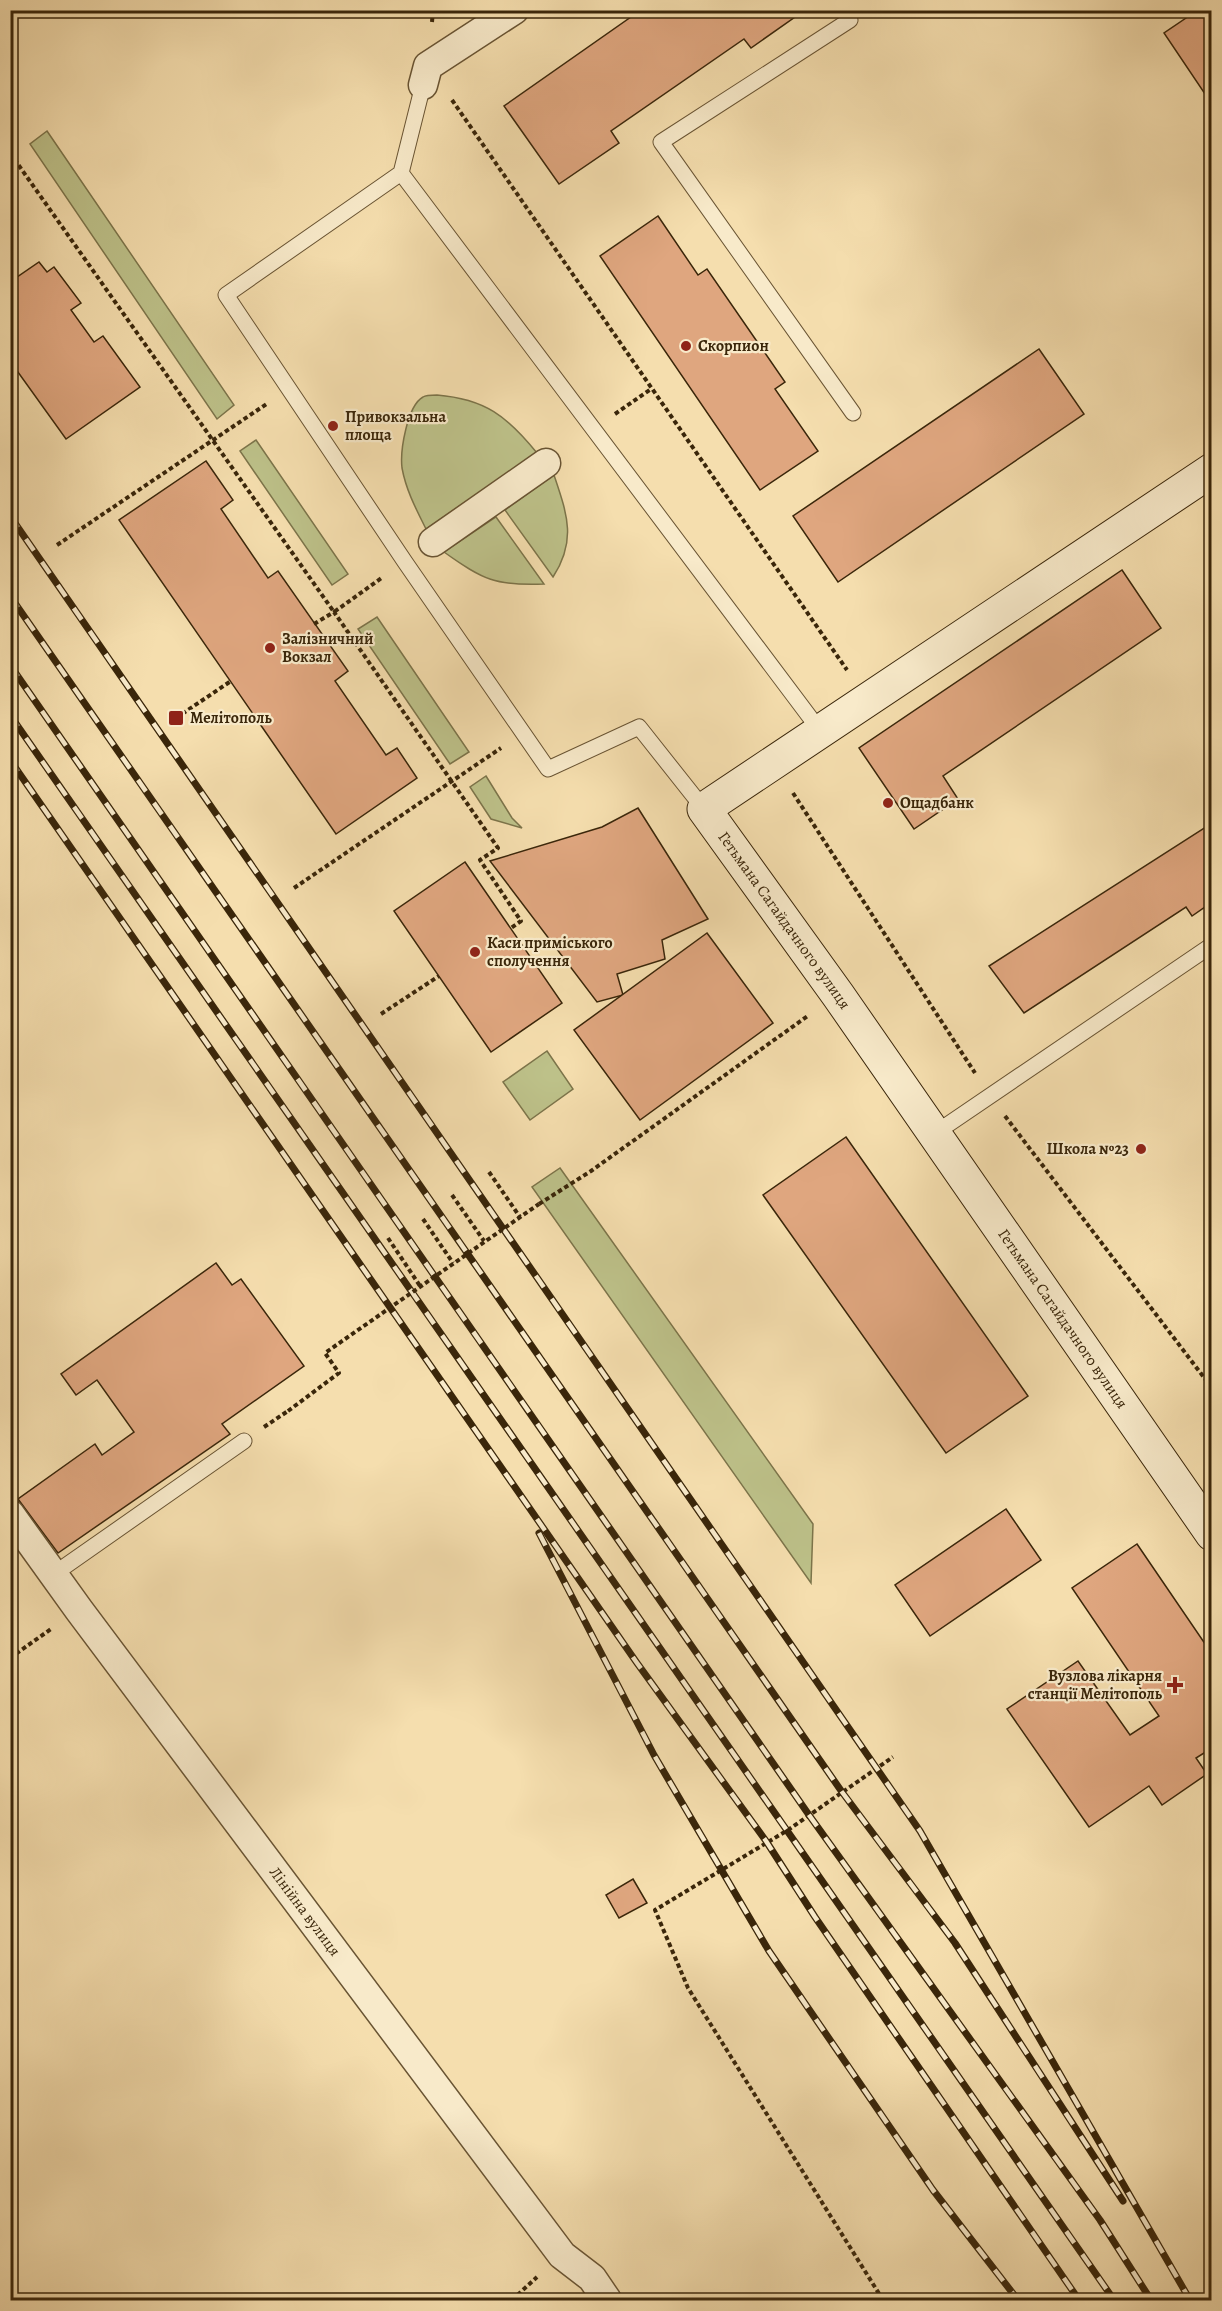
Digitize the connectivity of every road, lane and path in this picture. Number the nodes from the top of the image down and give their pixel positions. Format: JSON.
{"nodes":[{"id":1,"x":433,"y":10,"type":"edge"},
{"id":2,"x":514,"y":10,"type":"edge"},
{"id":3,"x":844,"y":10,"type":"edge"},
{"id":4,"x":426,"y":75,"type":"junction"},
{"id":5,"x":10,"y":153,"type":"edge"},
{"id":6,"x":401,"y":173,"type":"junction"},
{"id":7,"x":288,"y":389,"type":"junction"},
{"id":8,"x":853,"y":413,"type":"dead end"},
{"id":9,"x":214,"y":439,"type":"junction"},
{"id":10,"x":546,"y":463,"type":"dead end"},
{"id":11,"x":1212,"y":471,"type":"edge"},
{"id":12,"x":433,"y":542,"type":"dead end"},
{"id":13,"x":57,"y":545,"type":"dead end"},
{"id":14,"x":405,"y":562,"type":"junction"},
{"id":15,"x":334,"y":612,"type":"junction"},
{"id":16,"x":314,"y":624,"type":"dead end"},
{"id":17,"x":231,"y":681,"type":"dead end"},
{"id":18,"x":868,"y":700,"type":"junction"},
{"id":19,"x":176,"y":718,"type":"dead end"},
{"id":20,"x":821,"y":732,"type":"junction"},
{"id":21,"x":521,"y":734,"type":"junction"},
{"id":22,"x":453,"y":780,"type":"junction"},
{"id":23,"x":704,"y":809,"type":"junction"},
{"id":24,"x":294,"y":888,"type":"dead end"},
{"id":25,"x":510,"y":928,"type":"dead end"},
{"id":26,"x":1212,"y":945,"type":"edge"},
{"id":27,"x":439,"y":976,"type":"dead end"},
{"id":28,"x":838,"y":995,"type":"junction"},
{"id":29,"x":381,"y":1014,"type":"dead end"},
{"id":30,"x":934,"y":1134,"type":"junction"},
{"id":31,"x":489,"y":1172,"type":"dead end"},
{"id":32,"x":452,"y":1195,"type":"dead end"},
{"id":33,"x":520,"y":1217,"type":"junction"},
{"id":34,"x":423,"y":1220,"type":"dead end"},
{"id":35,"x":388,"y":1238,"type":"dead end"},
{"id":36,"x":484,"y":1241,"type":"junction"},
{"id":37,"x":453,"y":1263,"type":"junction"},
{"id":38,"x":420,"y":1286,"type":"junction"},
{"id":39,"x":288,"y":1411,"type":"dead end"},
{"id":40,"x":244,"y":1441,"type":"dead end"},
{"id":41,"x":10,"y":1514,"type":"edge"},
{"id":42,"x":1212,"y":1534,"type":"edge"},
{"id":43,"x":54,"y":1574,"type":"junction"},
{"id":44,"x":79,"y":1610,"type":"junction"},
{"id":45,"x":10,"y":1658,"type":"edge"},
{"id":46,"x":893,"y":1757,"type":"dead end"},
{"id":47,"x":607,"y":2301,"type":"edge"},
{"id":48,"x":883,"y":2301,"type":"edge"}],
"edges":[{"from":1,"to":4,"type":"path"},
{"from":2,"to":4,"type":"street"},
{"from":3,"to":8,"type":"lane"},
{"from":4,"to":6,"type":"lane"},
{"from":4,"to":18,"type":"path"},
{"from":5,"to":9,"type":"path"},
{"from":6,"to":7,"type":"lane"},
{"from":6,"to":20,"type":"lane"},
{"from":7,"to":9,"type":"path"},
{"from":7,"to":14,"type":"lane"},
{"from":9,"to":13,"type":"path"},
{"from":9,"to":15,"type":"path"},
{"from":10,"to":12,"type":"street"},
{"from":11,"to":18,"type":"street"},
{"from":14,"to":15,"type":"path"},
{"from":14,"to":21,"type":"lane"},
{"from":15,"to":16,"type":"path"},
{"from":15,"to":22,"type":"path"},
{"from":17,"to":19,"type":"path"},
{"from":18,"to":20,"type":"street"},
{"from":20,"to":23,"type":"street"},
{"from":21,"to":22,"type":"path"},
{"from":21,"to":23,"type":"lane"},
{"from":22,"to":24,"type":"path"},
{"from":22,"to":25,"type":"path"},
{"from":23,"to":28,"type":"street","name":"Гетьмана Сагайдачного вулиця"},
{"from":26,"to":30,"type":"lane"},
{"from":27,"to":29,"type":"path"},
{"from":28,"to":30,"type":"street","name":"Гетьмана Сагайдачного вулиця"},
{"from":28,"to":33,"type":"path","bridge":true},
{"from":30,"to":42,"type":"street","name":"Гетьмана Сагайдачного вулиця"},
{"from":31,"to":33,"type":"path"},
{"from":32,"to":36,"type":"path"},
{"from":33,"to":36,"type":"path","bridge":true},
{"from":34,"to":37,"type":"path"},
{"from":35,"to":38,"type":"path"},
{"from":36,"to":37,"type":"path","bridge":true},
{"from":37,"to":38,"type":"path","bridge":true},
{"from":38,"to":39,"type":"path","bridge":true},
{"from":40,"to":43,"type":"lane"},
{"from":41,"to":43,"type":"street","name":"Лінійна вулиця"},
{"from":43,"to":44,"type":"street","name":"Лінійна вулиця"},
{"from":44,"to":45,"type":"path"},
{"from":44,"to":47,"type":"street","name":"Лінійна вулиця"},
{"from":46,"to":48,"type":"path"}]}
